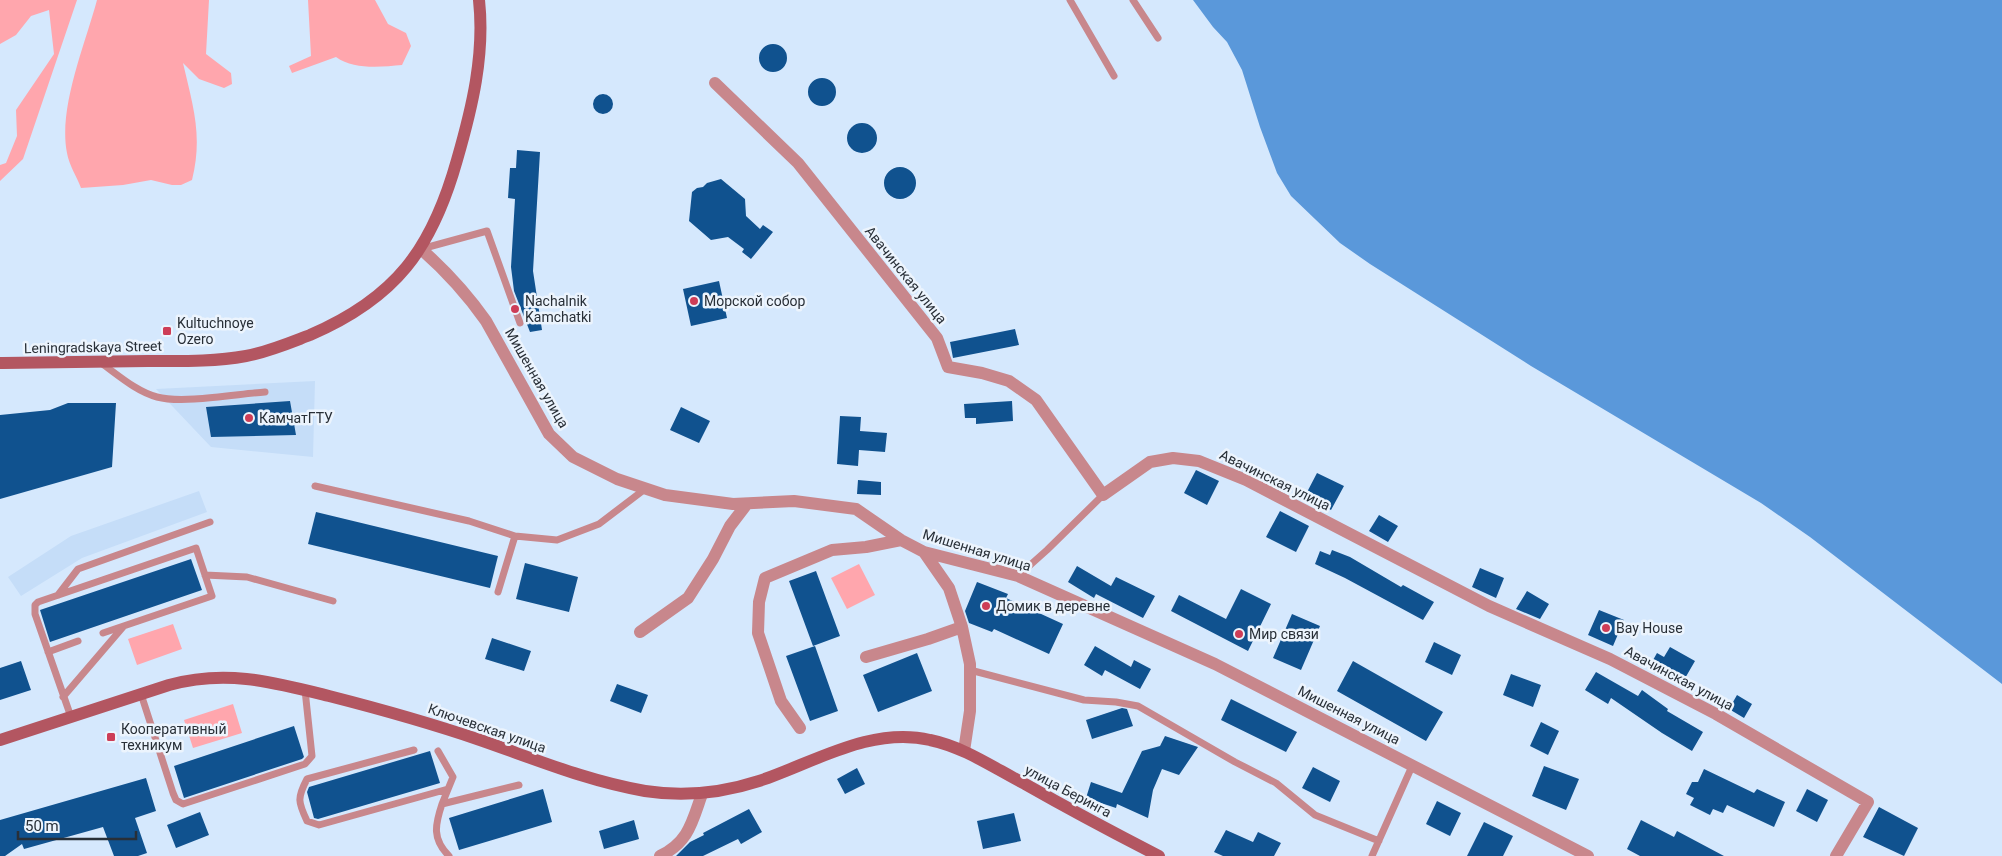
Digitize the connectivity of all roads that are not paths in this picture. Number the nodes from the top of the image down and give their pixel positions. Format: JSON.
{"nodes":[{"id":1,"x":479,"y":0,"type":"edge"},
{"id":2,"x":1070,"y":0,"type":"edge"},
{"id":3,"x":1133,"y":0,"type":"edge"},
{"id":4,"x":1158,"y":38,"type":"dead end"},
{"id":5,"x":1114,"y":76,"type":"dead end"},
{"id":6,"x":715,"y":83,"type":"dead end"},
{"id":7,"x":421,"y":249,"type":"junction"},
{"id":8,"x":520,"y":323,"type":"dead end"},
{"id":9,"x":98,"y":362,"type":"junction"},
{"id":10,"x":0,"y":363,"type":"edge"},
{"id":11,"x":265,"y":392,"type":"dead end"},
{"id":12,"x":315,"y":486,"type":"dead end"},
{"id":13,"x":645,"y":489,"type":"junction"},
{"id":14,"x":1103,"y":495,"type":"junction"},
{"id":15,"x":746,"y":505,"type":"junction"},
{"id":16,"x":210,"y":522,"type":"dead end"},
{"id":17,"x":515,"y":536,"type":"junction"},
{"id":18,"x":901,"y":540,"type":"junction"},
{"id":19,"x":924,"y":552,"type":"junction"},
{"id":20,"x":205,"y":575,"type":"junction"},
{"id":21,"x":1018,"y":576,"type":"junction"},
{"id":22,"x":498,"y":592,"type":"dead end"},
{"id":23,"x":57,"y":595,"type":"junction"},
{"id":24,"x":333,"y":601,"type":"dead end"},
{"id":25,"x":124,"y":626,"type":"junction"},
{"id":26,"x":962,"y":627,"type":"junction"},
{"id":27,"x":640,"y":632,"type":"dead end"},
{"id":28,"x":103,"y":634,"type":"dead end"},
{"id":29,"x":78,"y":641,"type":"dead end"},
{"id":30,"x":48,"y":652,"type":"junction"},
{"id":31,"x":866,"y":658,"type":"dead end"},
{"id":32,"x":970,"y":670,"type":"junction"},
{"id":33,"x":305,"y":690,"type":"junction"},
{"id":34,"x":141,"y":694,"type":"junction"},
{"id":35,"x":63,"y":697,"type":"junction"},
{"id":36,"x":71,"y":717,"type":"junction"},
{"id":37,"x":800,"y":728,"type":"dead end"},
{"id":38,"x":0,"y":740,"type":"edge"},
{"id":39,"x":414,"y":750,"type":"dead end"},
{"id":40,"x":438,"y":751,"type":"dead end"},
{"id":41,"x":964,"y":751,"type":"junction"},
{"id":42,"x":1412,"y":764,"type":"junction"},
{"id":43,"x":519,"y":785,"type":"dead end"},
{"id":44,"x":448,"y":789,"type":"junction"},
{"id":45,"x":702,"y":794,"type":"junction"},
{"id":46,"x":442,"y":804,"type":"junction"},
{"id":47,"x":1379,"y":841,"type":"junction"},
{"id":48,"x":449,"y":856,"type":"edge"},
{"id":49,"x":660,"y":856,"type":"edge"},
{"id":50,"x":1159,"y":856,"type":"edge"},
{"id":51,"x":1372,"y":856,"type":"edge"},
{"id":52,"x":1588,"y":856,"type":"edge"},
{"id":53,"x":1836,"y":856,"type":"edge"}],
"edges":[{"from":1,"to":7,"type":"main road","name":"Leningradskaya Street"},
{"from":2,"to":5,"type":"lane"},
{"from":3,"to":4,"type":"lane"},
{"from":6,"to":14,"type":"street","name":"Авачинская улица"},
{"from":7,"to":8,"type":"lane"},
{"from":7,"to":9,"type":"main road","name":"Leningradskaya Street"},
{"from":7,"to":13,"type":"street","name":"Мишенная улица"},
{"from":9,"to":10,"type":"main road","name":"Leningradskaya Street"},
{"from":9,"to":11,"type":"lane"},
{"from":12,"to":17,"type":"lane"},
{"from":13,"to":15,"type":"street","name":"Мишенная улица"},
{"from":13,"to":17,"type":"lane"},
{"from":14,"to":21,"type":"lane"},
{"from":14,"to":53,"type":"street","name":"Авачинская улица"},
{"from":15,"to":18,"type":"street","name":"Мишенная улица"},
{"from":15,"to":27,"type":"street"},
{"from":16,"to":23,"type":"lane"},
{"from":17,"to":22,"type":"lane"},
{"from":18,"to":19,"type":"street","name":"Мишенная улица"},
{"from":18,"to":37,"type":"street"},
{"from":19,"to":21,"type":"street","name":"Мишенная улица"},
{"from":19,"to":26,"type":"street"},
{"from":20,"to":23,"type":"lane"},
{"from":20,"to":24,"type":"lane"},
{"from":20,"to":25,"type":"lane"},
{"from":21,"to":42,"type":"street","name":"Мишенная улица"},
{"from":23,"to":30,"type":"lane"},
{"from":25,"to":28,"type":"lane"},
{"from":25,"to":35,"type":"lane"},
{"from":26,"to":31,"type":"street"},
{"from":26,"to":32,"type":"street"},
{"from":29,"to":30,"type":"lane"},
{"from":30,"to":35,"type":"lane"},
{"from":32,"to":41,"type":"street"},
{"from":32,"to":47,"type":"lane"},
{"from":33,"to":34,"type":"main road","name":"Ключевская улица"},
{"from":33,"to":34,"type":"lane"},
{"from":33,"to":45,"type":"main road","name":"Ключевская улица"},
{"from":34,"to":36,"type":"main road","name":"Ключевская улица"},
{"from":35,"to":36,"type":"lane"},
{"from":36,"to":38,"type":"main road","name":"Ключевская улица"},
{"from":39,"to":44,"type":"lane"},
{"from":40,"to":44,"type":"lane"},
{"from":41,"to":45,"type":"main road","name":"Ключевская улица"},
{"from":41,"to":50,"type":"main road","name":"улица Беринга"},
{"from":42,"to":47,"type":"lane"},
{"from":42,"to":52,"type":"street","name":"Мишенная улица"},
{"from":43,"to":46,"type":"lane"},
{"from":44,"to":46,"type":"lane"},
{"from":45,"to":49,"type":"street"},
{"from":46,"to":48,"type":"lane"},
{"from":47,"to":51,"type":"lane"}]}
